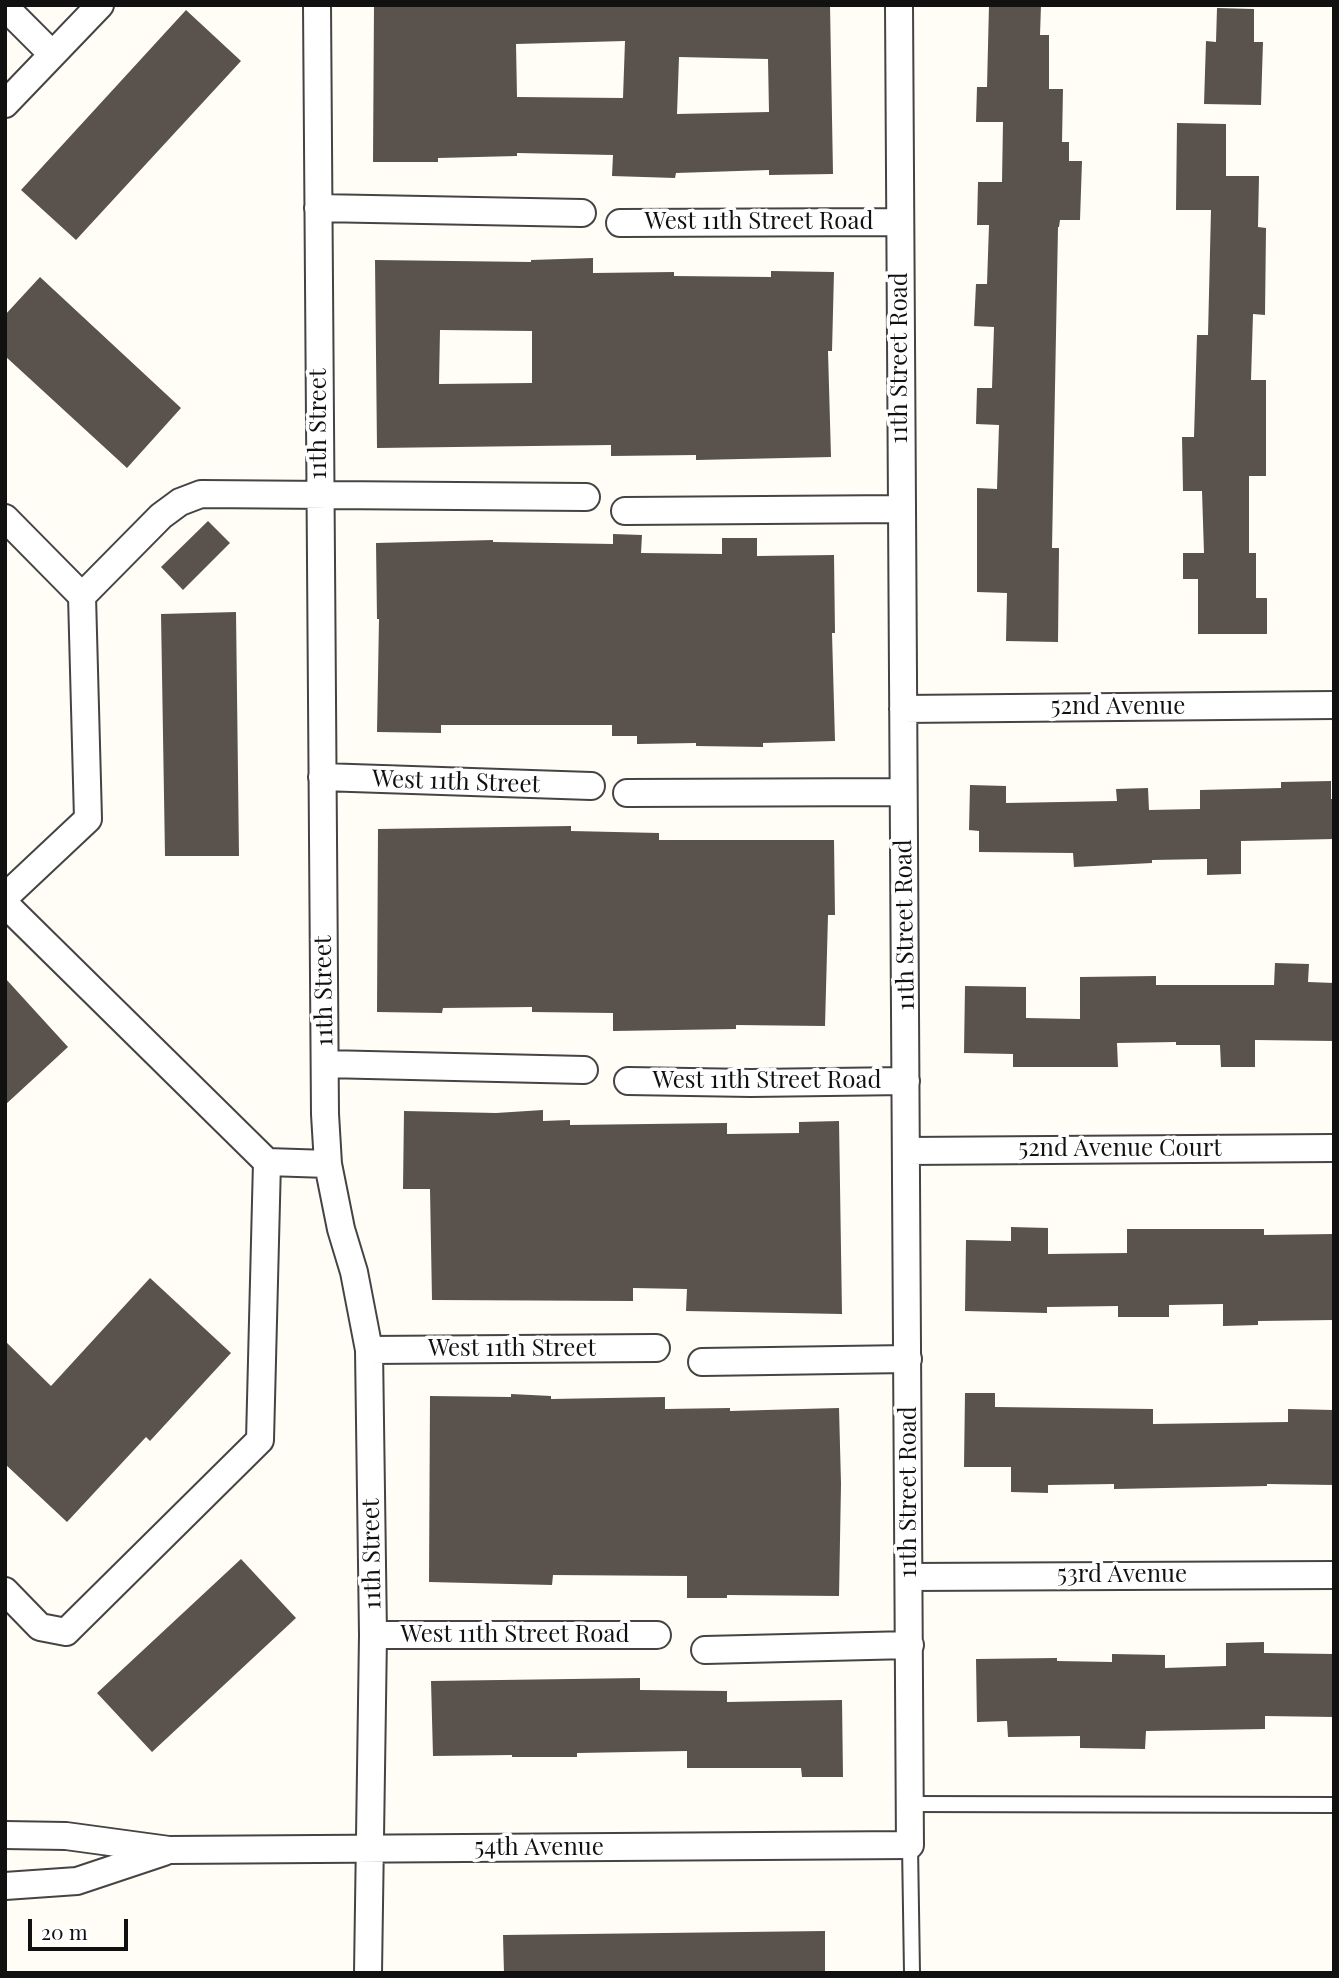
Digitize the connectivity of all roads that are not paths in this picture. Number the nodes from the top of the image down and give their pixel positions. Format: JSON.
{"nodes":[{"id":1,"x":100,"y":5,"type":"edge"},
{"id":2,"x":317,"y":5,"type":"edge"},
{"id":3,"x":899,"y":5,"type":"edge"},
{"id":4,"x":5,"y":7,"type":"edge"},
{"id":5,"x":52,"y":54,"type":"junction"},
{"id":6,"x":5,"y":104,"type":"edge"},
{"id":7,"x":318,"y":208,"type":"junction"},
{"id":8,"x":582,"y":213,"type":"dead end"},
{"id":9,"x":899,"y":222,"type":"junction"},
{"id":10,"x":620,"y":223,"type":"dead end"},
{"id":11,"x":320,"y":495,"type":"junction"},
{"id":12,"x":586,"y":497,"type":"dead end"},
{"id":13,"x":901,"y":509,"type":"junction"},
{"id":14,"x":625,"y":511,"type":"dead end"},
{"id":15,"x":5,"y":518,"type":"edge"},
{"id":16,"x":82,"y":596,"type":"junction"},
{"id":17,"x":1334,"y":705,"type":"edge"},
{"id":18,"x":903,"y":709,"type":"junction"},
{"id":19,"x":322,"y":777,"type":"junction"},
{"id":20,"x":591,"y":786,"type":"dead end"},
{"id":21,"x":903,"y":792,"type":"junction"},
{"id":22,"x":627,"y":793,"type":"dead end"},
{"id":23,"x":5,"y":897,"type":"edge"},
{"id":24,"x":5,"y":904,"type":"edge"},
{"id":25,"x":325,"y":1065,"type":"junction"},
{"id":26,"x":584,"y":1070,"type":"dead end"},
{"id":27,"x":628,"y":1080,"type":"dead end"},
{"id":28,"x":906,"y":1081,"type":"junction"},
{"id":29,"x":1334,"y":1148,"type":"edge"},
{"id":30,"x":907,"y":1151,"type":"junction"},
{"id":31,"x":267,"y":1162,"type":"junction"},
{"id":32,"x":328,"y":1164,"type":"junction"},
{"id":33,"x":656,"y":1348,"type":"dead end"},
{"id":34,"x":369,"y":1350,"type":"junction"},
{"id":35,"x":908,"y":1359,"type":"junction"},
{"id":36,"x":702,"y":1362,"type":"dead end"},
{"id":37,"x":1334,"y":1575,"type":"edge"},
{"id":38,"x":910,"y":1577,"type":"junction"},
{"id":39,"x":5,"y":1591,"type":"edge"},
{"id":40,"x":373,"y":1635,"type":"junction"},
{"id":41,"x":657,"y":1635,"type":"dead end"},
{"id":42,"x":910,"y":1646,"type":"junction"},
{"id":43,"x":705,"y":1650,"type":"dead end"},
{"id":44,"x":910,"y":1804,"type":"junction"},
{"id":45,"x":1334,"y":1805,"type":"edge"},
{"id":46,"x":5,"y":1835,"type":"edge"},
{"id":47,"x":910,"y":1846,"type":"junction"},
{"id":48,"x":369,"y":1848,"type":"junction"},
{"id":49,"x":169,"y":1850,"type":"junction"},
{"id":50,"x":5,"y":1886,"type":"edge"},
{"id":51,"x":368,"y":1973,"type":"edge"},
{"id":52,"x":912,"y":1973,"type":"edge"}],
"edges":[{"from":1,"to":5,"type":"street"},
{"from":2,"to":7,"type":"street","name":"11th Street"},
{"from":3,"to":9,"type":"street","name":"11th Street Road"},
{"from":4,"to":5,"type":"street"},
{"from":5,"to":6,"type":"street"},
{"from":7,"to":8,"type":"street"},
{"from":7,"to":11,"type":"street","name":"11th Street"},
{"from":9,"to":10,"type":"street","name":"West 11th Street Road"},
{"from":9,"to":13,"type":"street","name":"11th Street Road"},
{"from":11,"to":12,"type":"street"},
{"from":11,"to":16,"type":"street"},
{"from":11,"to":19,"type":"street","name":"11th Street"},
{"from":13,"to":14,"type":"street"},
{"from":13,"to":18,"type":"street","name":"11th Street Road"},
{"from":15,"to":16,"type":"street"},
{"from":16,"to":23,"type":"street"},
{"from":17,"to":18,"type":"street","name":"52nd Avenue"},
{"from":18,"to":21,"type":"street","name":"11th Street Road"},
{"from":19,"to":20,"type":"street","name":"West 11th Street"},
{"from":19,"to":25,"type":"street","name":"11th Street"},
{"from":21,"to":22,"type":"street"},
{"from":21,"to":28,"type":"street","name":"11th Street Road"},
{"from":24,"to":31,"type":"street"},
{"from":25,"to":26,"type":"street"},
{"from":25,"to":32,"type":"street","name":"11th Street"},
{"from":27,"to":28,"type":"street","name":"West 11th Street Road"},
{"from":28,"to":30,"type":"street","name":"11th Street Road"},
{"from":29,"to":30,"type":"street","name":"52nd Avenue Court"},
{"from":30,"to":35,"type":"street","name":"11th Street Road"},
{"from":31,"to":32,"type":"street"},
{"from":31,"to":39,"type":"street"},
{"from":32,"to":34,"type":"street","name":"11th Street"},
{"from":33,"to":34,"type":"street","name":"West 11th Street"},
{"from":34,"to":40,"type":"street","name":"11th Street"},
{"from":35,"to":36,"type":"street"},
{"from":35,"to":38,"type":"street","name":"11th Street Road"},
{"from":37,"to":38,"type":"street","name":"53rd Avenue"},
{"from":38,"to":42,"type":"street","name":"11th Street Road"},
{"from":40,"to":41,"type":"street","name":"West 11th Street Road"},
{"from":40,"to":48,"type":"street","name":"11th Street"},
{"from":42,"to":43,"type":"street"},
{"from":42,"to":44,"type":"street","name":"11th Street Road"},
{"from":44,"to":45,"type":"lane"},
{"from":44,"to":47,"type":"street","name":"11th Street Road"},
{"from":46,"to":49,"type":"street","name":"54th Avenue"},
{"from":47,"to":48,"type":"street","name":"54th Avenue"},
{"from":47,"to":52,"type":"lane"},
{"from":48,"to":49,"type":"street","name":"54th Avenue"},
{"from":48,"to":51,"type":"street","name":"11th Street"},
{"from":49,"to":50,"type":"street","name":"54th Avenue"}]}
